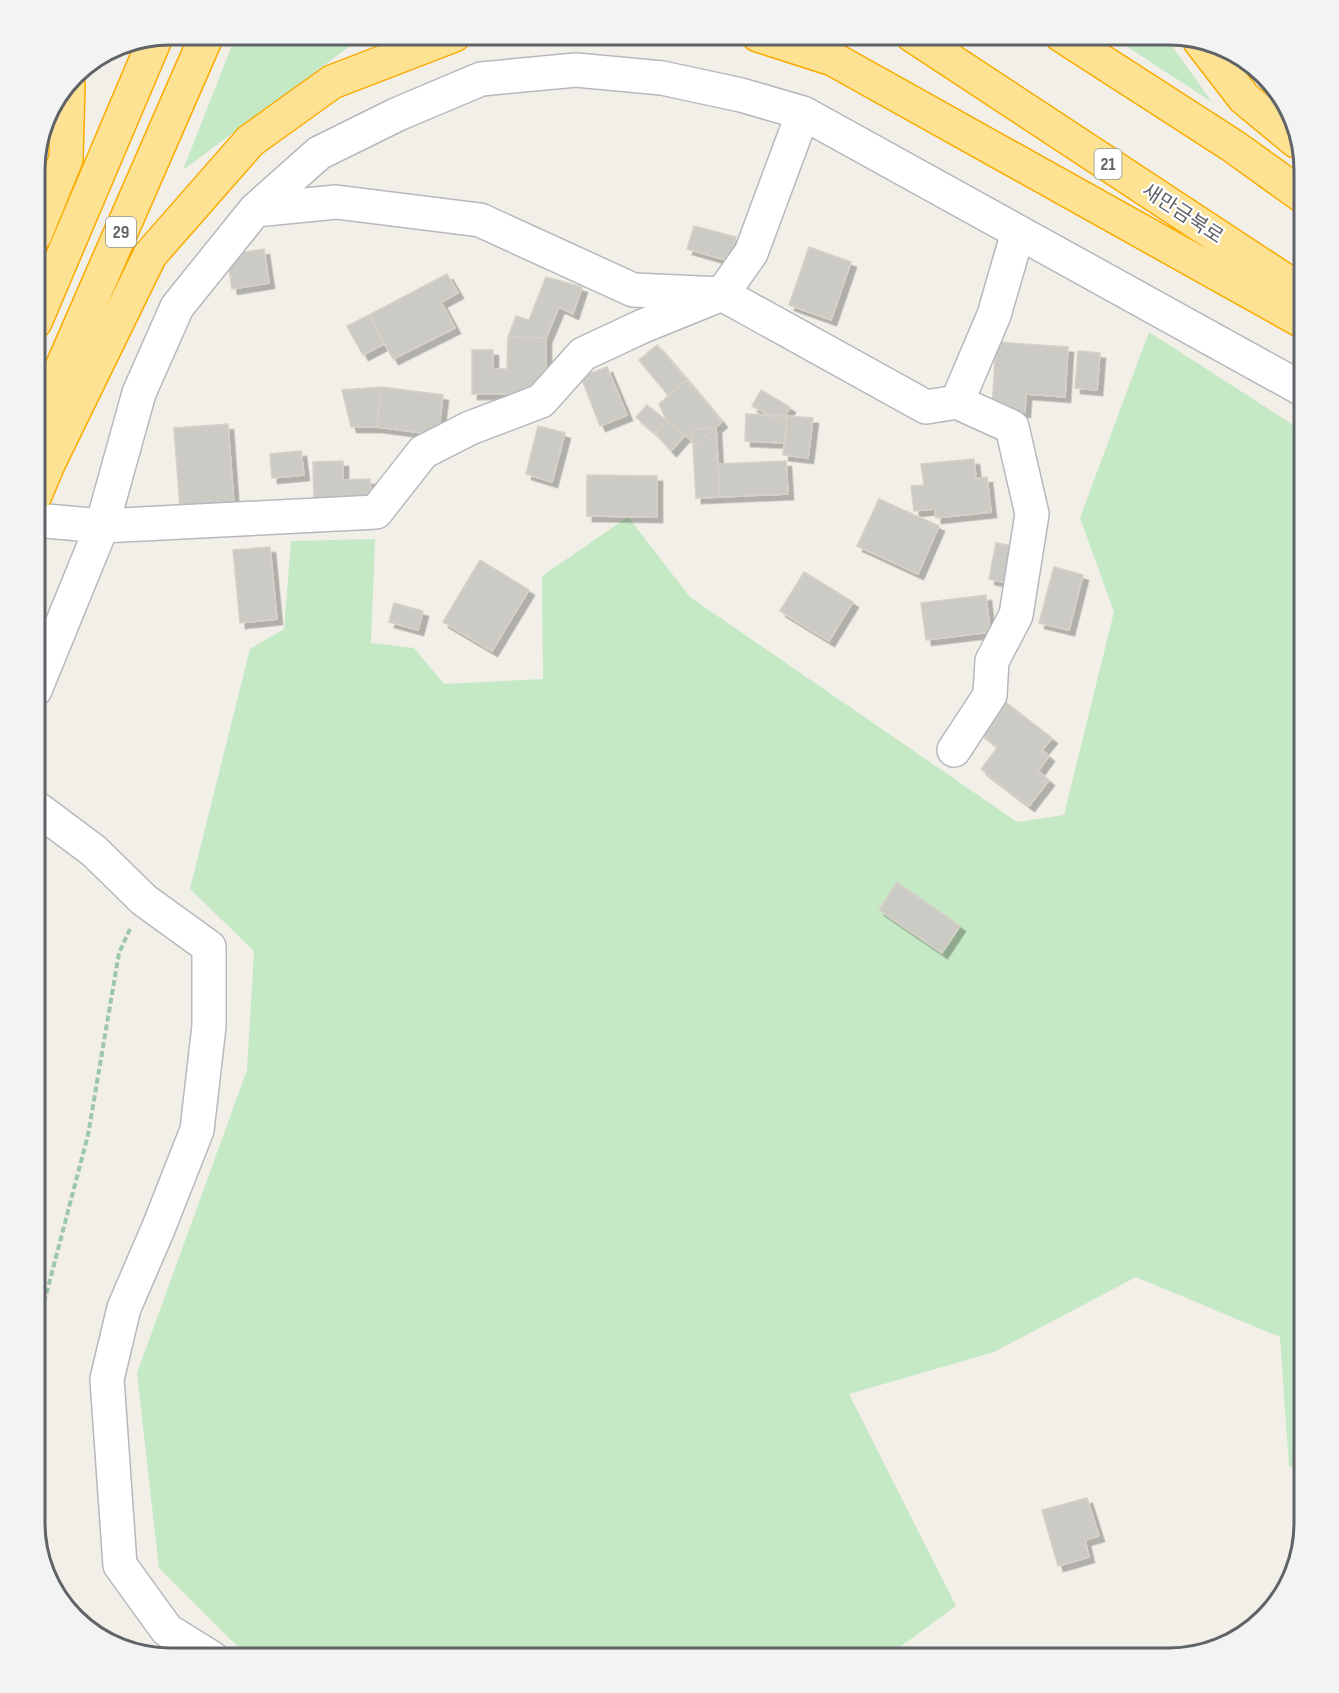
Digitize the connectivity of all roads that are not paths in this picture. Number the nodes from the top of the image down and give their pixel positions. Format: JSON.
{"nodes":[{"id":1,"x":202,"y":45,"type":"edge"},
{"id":2,"x":428,"y":45,"type":"edge"},
{"id":3,"x":789,"y":45,"type":"edge"},
{"id":4,"x":927,"y":45,"type":"edge"},
{"id":5,"x":1076,"y":45,"type":"edge"},
{"id":6,"x":152,"y":46,"type":"edge"},
{"id":7,"x":1208,"y":52,"type":"edge"},
{"id":8,"x":68,"y":99,"type":"edge"},
{"id":9,"x":803,"y":113,"type":"junction"},
{"id":10,"x":1289,"y":135,"type":"edge"},
{"id":11,"x":1294,"y":189,"type":"edge"},
{"id":12,"x":45,"y":210,"type":"edge"},
{"id":13,"x":255,"y":210,"type":"junction"},
{"id":14,"x":1018,"y":232,"type":"junction"},
{"id":15,"x":1294,"y":286,"type":"edge"},
{"id":16,"x":722,"y":294,"type":"junction"},
{"id":17,"x":45,"y":298,"type":"edge"},
{"id":18,"x":1294,"y":316,"type":"edge"},
{"id":19,"x":1294,"y":384,"type":"edge"},
{"id":20,"x":957,"y":402,"type":"junction"},
{"id":21,"x":45,"y":406,"type":"edge"},
{"id":22,"x":45,"y":471,"type":"edge"},
{"id":23,"x":45,"y":521,"type":"edge"},
{"id":24,"x":102,"y":526,"type":"junction"},
{"id":25,"x":45,"y":666,"type":"edge"},
{"id":26,"x":954,"y":750,"type":"dead end"},
{"id":27,"x":45,"y":814,"type":"edge"},
{"id":28,"x":195,"y":1648,"type":"edge"}],
"edges":[{"from":1,"to":21,"type":"highway","number":"29"},
{"from":2,"to":22,"type":"highway"},
{"from":3,"to":18,"type":"highway"},
{"from":4,"to":15,"type":"highway","name":"새만금북로","number":"21"},
{"from":5,"to":11,"type":"highway"},
{"from":6,"to":17,"type":"highway"},
{"from":7,"to":10,"type":"highway"},
{"from":8,"to":12,"type":"highway"},
{"from":9,"to":13,"type":"street"},
{"from":9,"to":14,"type":"street"},
{"from":9,"to":16,"type":"street"},
{"from":13,"to":16,"type":"street"},
{"from":13,"to":24,"type":"street"},
{"from":14,"to":19,"type":"street"},
{"from":14,"to":20,"type":"street"},
{"from":16,"to":20,"type":"street"},
{"from":16,"to":24,"type":"street"},
{"from":20,"to":26,"type":"street"},
{"from":23,"to":24,"type":"street"},
{"from":24,"to":25,"type":"street"},
{"from":27,"to":28,"type":"street"}]}
